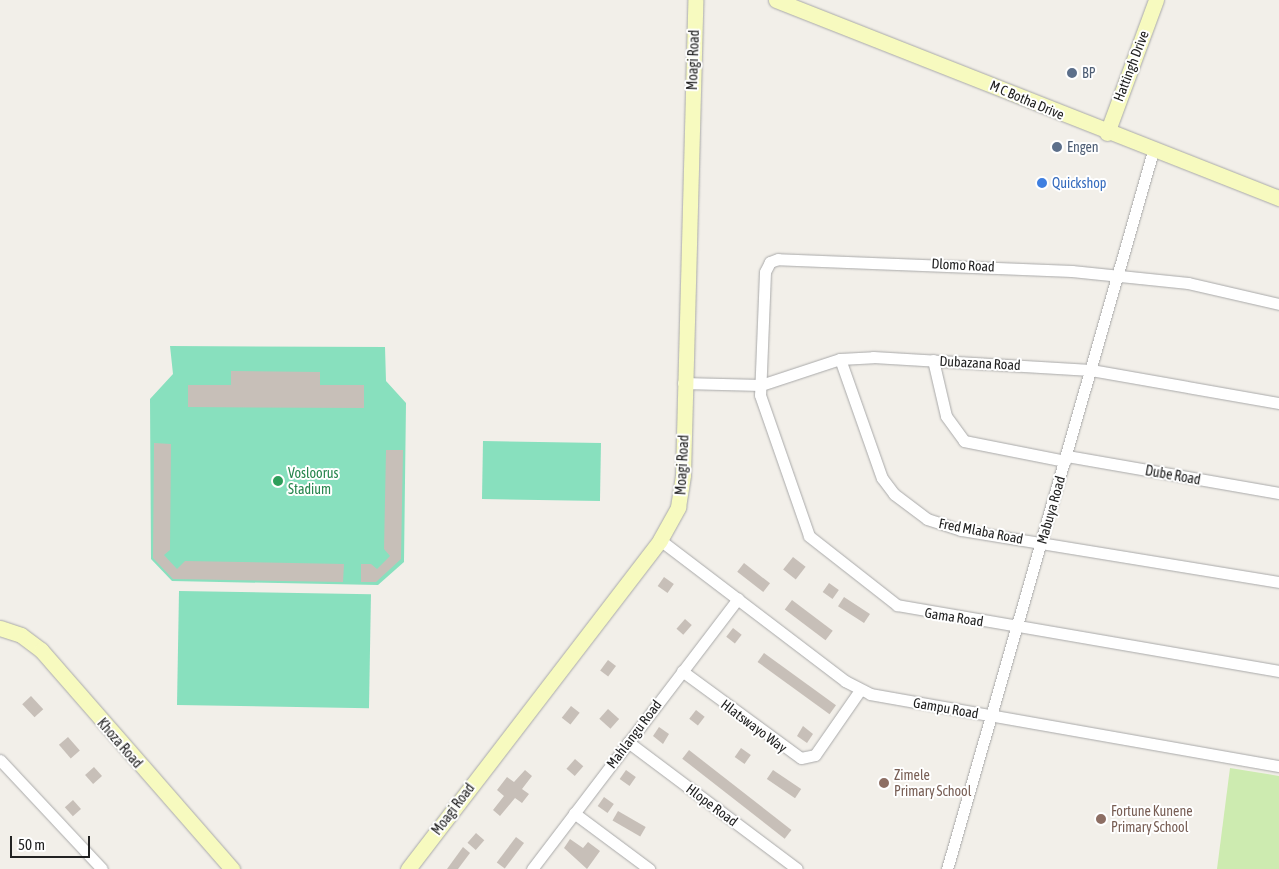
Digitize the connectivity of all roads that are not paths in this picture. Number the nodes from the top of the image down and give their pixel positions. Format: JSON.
{"nodes":[{"id":1,"x":695,"y":0,"type":"edge"},
{"id":2,"x":776,"y":0,"type":"edge"},
{"id":3,"x":1156,"y":0,"type":"edge"},
{"id":4,"x":1106,"y":133,"type":"junction"},
{"id":5,"x":1153,"y":151,"type":"junction"},
{"id":6,"x":1279,"y":198,"type":"edge"},
{"id":7,"x":1120,"y":275,"type":"junction"},
{"id":8,"x":1279,"y":304,"type":"edge"},
{"id":9,"x":840,"y":359,"type":"junction"},
{"id":10,"x":933,"y":360,"type":"junction"},
{"id":11,"x":1091,"y":370,"type":"junction"},
{"id":12,"x":683,"y":382,"type":"junction"},
{"id":13,"x":761,"y":385,"type":"junction"},
{"id":14,"x":1279,"y":403,"type":"edge"},
{"id":15,"x":1066,"y":459,"type":"junction"},
{"id":16,"x":1279,"y":493,"type":"edge"},
{"id":17,"x":660,"y":540,"type":"junction"},
{"id":18,"x":1042,"y":542,"type":"junction"},
{"id":19,"x":1279,"y":582,"type":"edge"},
{"id":20,"x":738,"y":599,"type":"junction"},
{"id":21,"x":1017,"y":627,"type":"junction"},
{"id":22,"x":0,"y":628,"type":"edge"},
{"id":23,"x":682,"y":671,"type":"junction"},
{"id":24,"x":1279,"y":671,"type":"edge"},
{"id":25,"x":860,"y":690,"type":"junction"},
{"id":26,"x":991,"y":716,"type":"junction"},
{"id":27,"x":628,"y":742,"type":"junction"},
{"id":28,"x":0,"y":760,"type":"edge"},
{"id":29,"x":1279,"y":766,"type":"edge"},
{"id":30,"x":574,"y":813,"type":"junction"},
{"id":31,"x":88,"y":853,"type":"junction"},
{"id":32,"x":88,"y":869,"type":"edge"},
{"id":33,"x":102,"y":869,"type":"edge"},
{"id":34,"x":232,"y":869,"type":"edge"},
{"id":35,"x":408,"y":869,"type":"edge"},
{"id":36,"x":532,"y":869,"type":"edge"},
{"id":37,"x":649,"y":869,"type":"edge"},
{"id":38,"x":796,"y":869,"type":"edge"},
{"id":39,"x":947,"y":869,"type":"edge"}],
"edges":[{"from":1,"to":12,"type":"street","name":"Moagi Road"},
{"from":2,"to":4,"type":"street","name":"M C Botha Drive"},
{"from":3,"to":4,"type":"street","name":"Hattingh Drive"},
{"from":4,"to":5,"type":"street","name":"M C Botha Drive"},
{"from":5,"to":6,"type":"street","name":"M C Botha Drive"},
{"from":5,"to":7,"type":"street","name":"Mabuya Road"},
{"from":7,"to":8,"type":"street","name":"Dlomo Road"},
{"from":7,"to":11,"type":"street","name":"Mabuya Road"},
{"from":7,"to":13,"type":"street","name":"Dlomo Road"},
{"from":9,"to":10,"type":"street","name":"Dubazana Road"},
{"from":9,"to":13,"type":"street","name":"Dubazana Road"},
{"from":9,"to":18,"type":"street","name":"Fred Mlaba Road"},
{"from":10,"to":11,"type":"street","name":"Dubazana Road"},
{"from":10,"to":15,"type":"street","name":"Dube Road"},
{"from":11,"to":14,"type":"street","name":"Dubazana Road"},
{"from":11,"to":15,"type":"street","name":"Mabuya Road"},
{"from":12,"to":13,"type":"street","name":"Dubazana Road"},
{"from":12,"to":17,"type":"street","name":"Moagi Road"},
{"from":13,"to":21,"type":"street","name":"Gama Road"},
{"from":15,"to":16,"type":"street","name":"Dube Road"},
{"from":15,"to":18,"type":"street","name":"Mabuya Road"},
{"from":17,"to":20,"type":"street","name":"Gampu Road"},
{"from":17,"to":35,"type":"street","name":"Moagi Road"},
{"from":18,"to":19,"type":"street","name":"Fred Mlaba Road"},
{"from":18,"to":21,"type":"street","name":"Mabuya Road"},
{"from":20,"to":23,"type":"street","name":"Mahlangu Road"},
{"from":20,"to":25,"type":"street","name":"Gampu Road"},
{"from":21,"to":24,"type":"street","name":"Gama Road"},
{"from":21,"to":26,"type":"street","name":"Mabuya Road"},
{"from":22,"to":34,"type":"street","name":"Khoza Road"},
{"from":23,"to":25,"type":"street","name":"Hlatswayo Way"},
{"from":23,"to":27,"type":"street","name":"Mahlangu Road"},
{"from":25,"to":26,"type":"street","name":"Gampu Road"},
{"from":26,"to":29,"type":"street","name":"Gampu Road"},
{"from":26,"to":39,"type":"street","name":"Mabuya Road"},
{"from":27,"to":30,"type":"street","name":"Mahlangu Road"},
{"from":27,"to":38,"type":"street","name":"Hlope Road"},
{"from":28,"to":31,"type":"street"},
{"from":30,"to":36,"type":"street","name":"Mahlangu Road"},
{"from":30,"to":37,"type":"street"},
{"from":31,"to":32,"type":"street"},
{"from":31,"to":33,"type":"street"}]}
